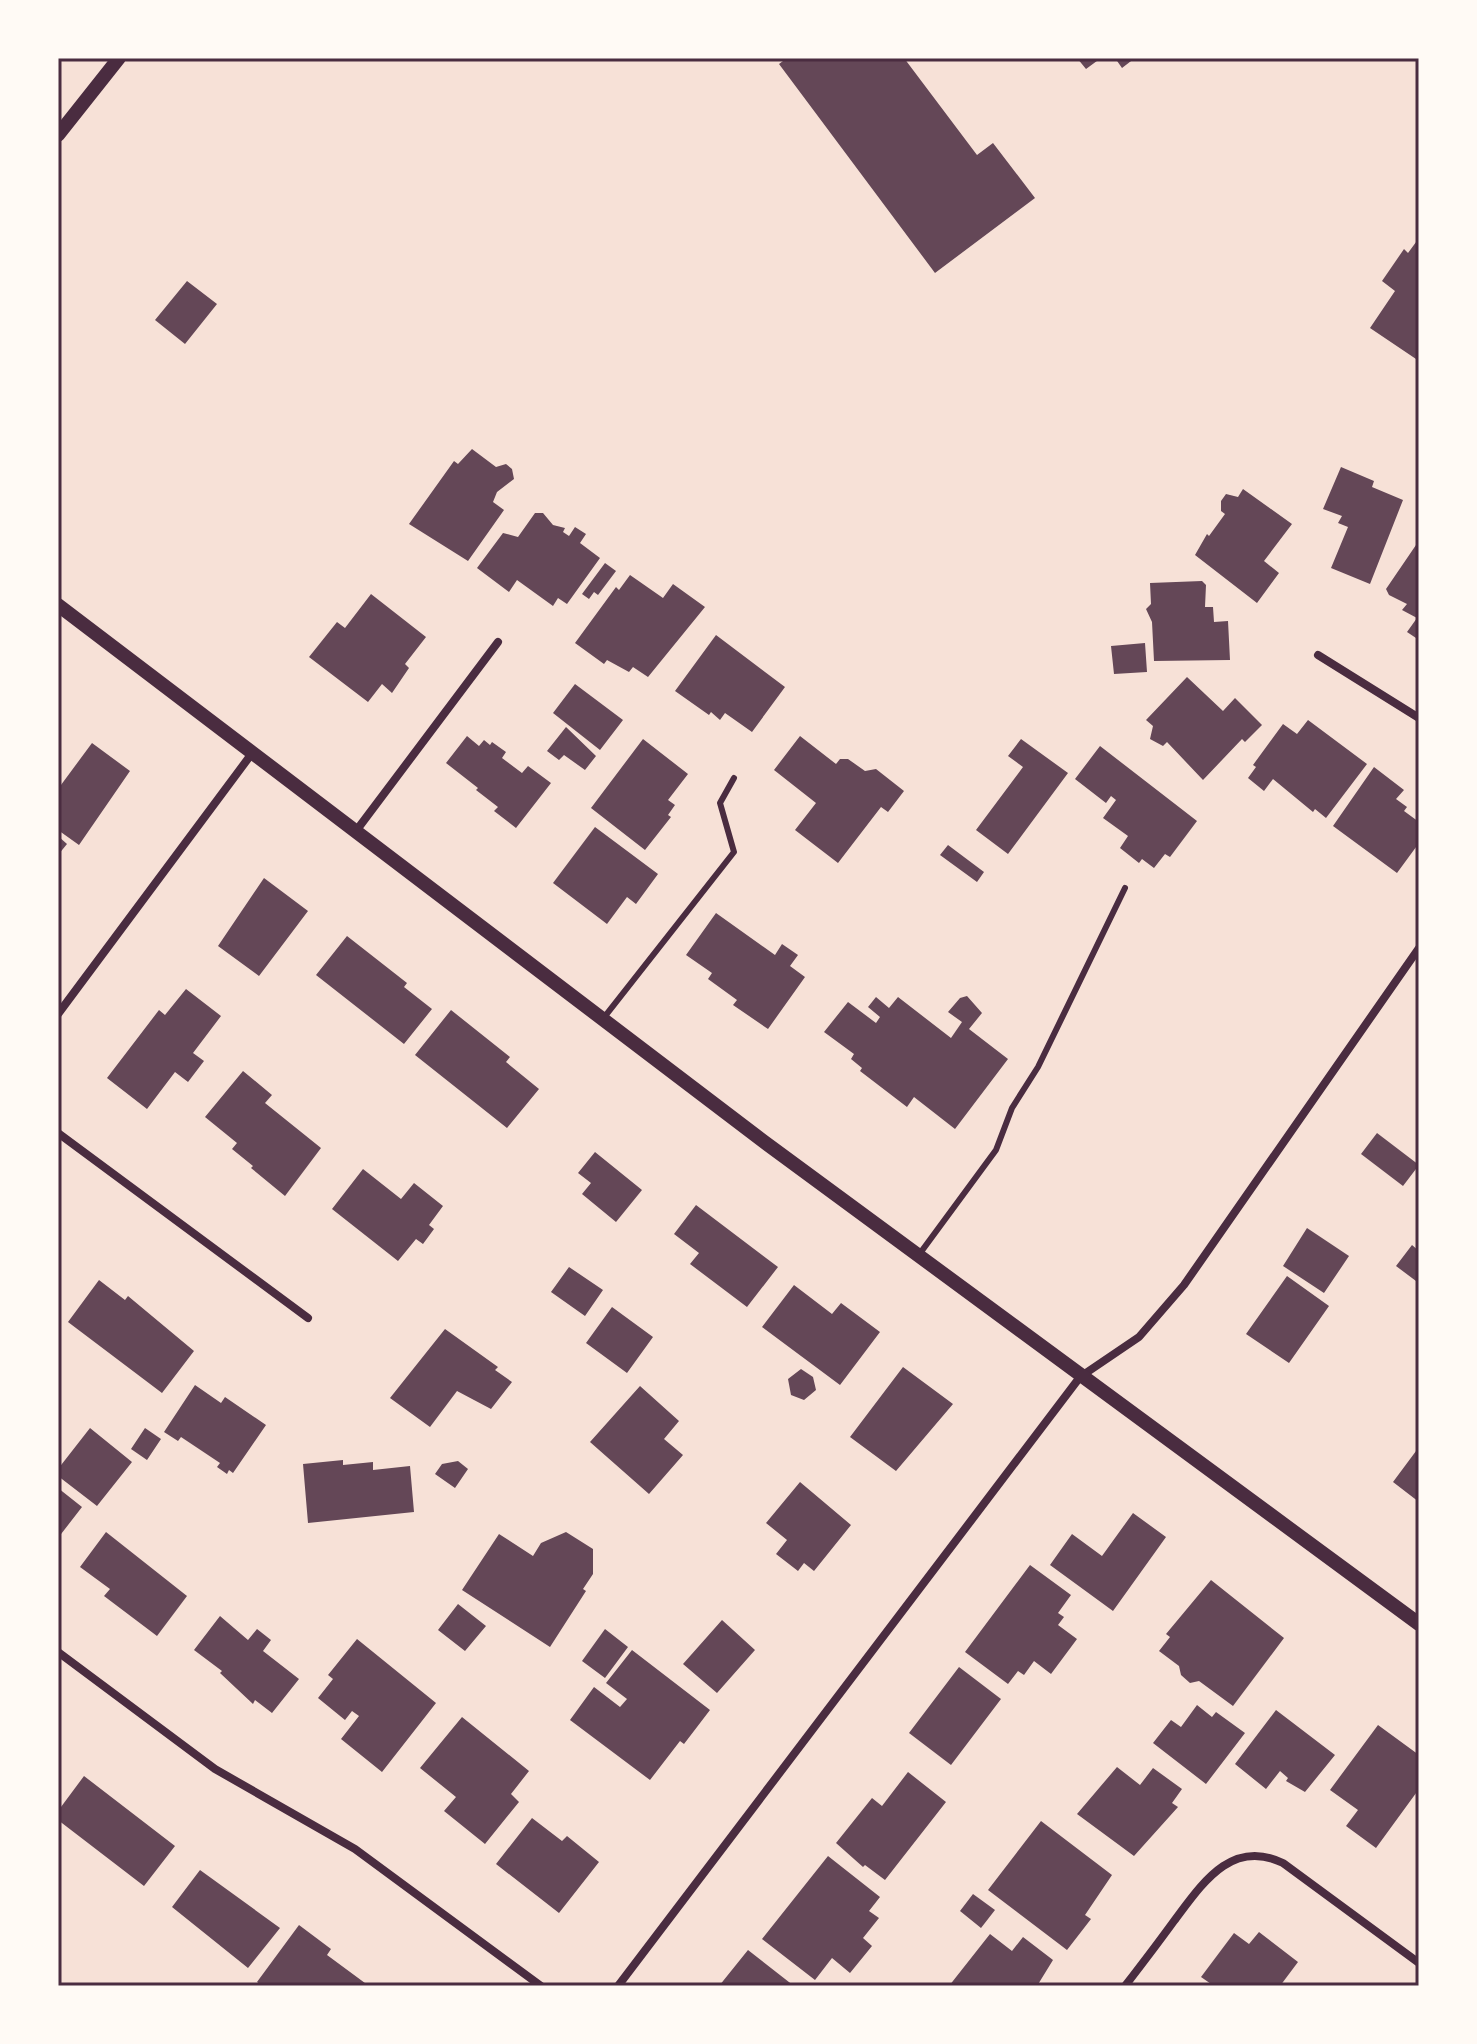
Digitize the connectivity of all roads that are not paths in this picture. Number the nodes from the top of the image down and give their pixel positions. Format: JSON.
{"nodes":[{"id":1,"x":119,"y":58,"type":"edge"},
{"id":2,"x":58,"y":135,"type":"edge"},
{"id":3,"x":58,"y":605,"type":"edge"},
{"id":4,"x":498,"y":642,"type":"dead end"},
{"id":5,"x":1318,"y":655,"type":"dead end"},
{"id":6,"x":1419,"y":718,"type":"edge"},
{"id":7,"x":253,"y":752,"type":"junction"},
{"id":8,"x":734,"y":778,"type":"dead end"},
{"id":9,"x":356,"y":831,"type":"junction"},
{"id":10,"x":1125,"y":888,"type":"dead end"},
{"id":11,"x":1419,"y":948,"type":"edge"},
{"id":12,"x":58,"y":1014,"type":"edge"},
{"id":13,"x":602,"y":1020,"type":"junction"},
{"id":14,"x":58,"y":1133,"type":"edge"},
{"id":15,"x":918,"y":1256,"type":"junction"},
{"id":16,"x":308,"y":1318,"type":"dead end"},
{"id":17,"x":1080,"y":1377,"type":"junction"},
{"id":18,"x":1419,"y":1624,"type":"edge"},
{"id":19,"x":58,"y":1652,"type":"edge"},
{"id":20,"x":1419,"y":1963,"type":"edge"},
{"id":21,"x":541,"y":1986,"type":"edge"},
{"id":22,"x":618,"y":1986,"type":"edge"},
{"id":23,"x":1125,"y":1986,"type":"edge"}],
"edges":[{"from":1,"to":2,"type":"street"},
{"from":3,"to":7,"type":"street"},
{"from":4,"to":9,"type":"street"},
{"from":5,"to":6,"type":"street"},
{"from":7,"to":9,"type":"street"},
{"from":7,"to":12,"type":"street"},
{"from":8,"to":13,"type":"lane"},
{"from":9,"to":13,"type":"street"},
{"from":10,"to":15,"type":"lane"},
{"from":11,"to":17,"type":"street"},
{"from":13,"to":15,"type":"street"},
{"from":14,"to":16,"type":"street"},
{"from":15,"to":17,"type":"street"},
{"from":17,"to":18,"type":"street"},
{"from":17,"to":22,"type":"street"},
{"from":19,"to":21,"type":"street"},
{"from":20,"to":23,"type":"street"}]}
